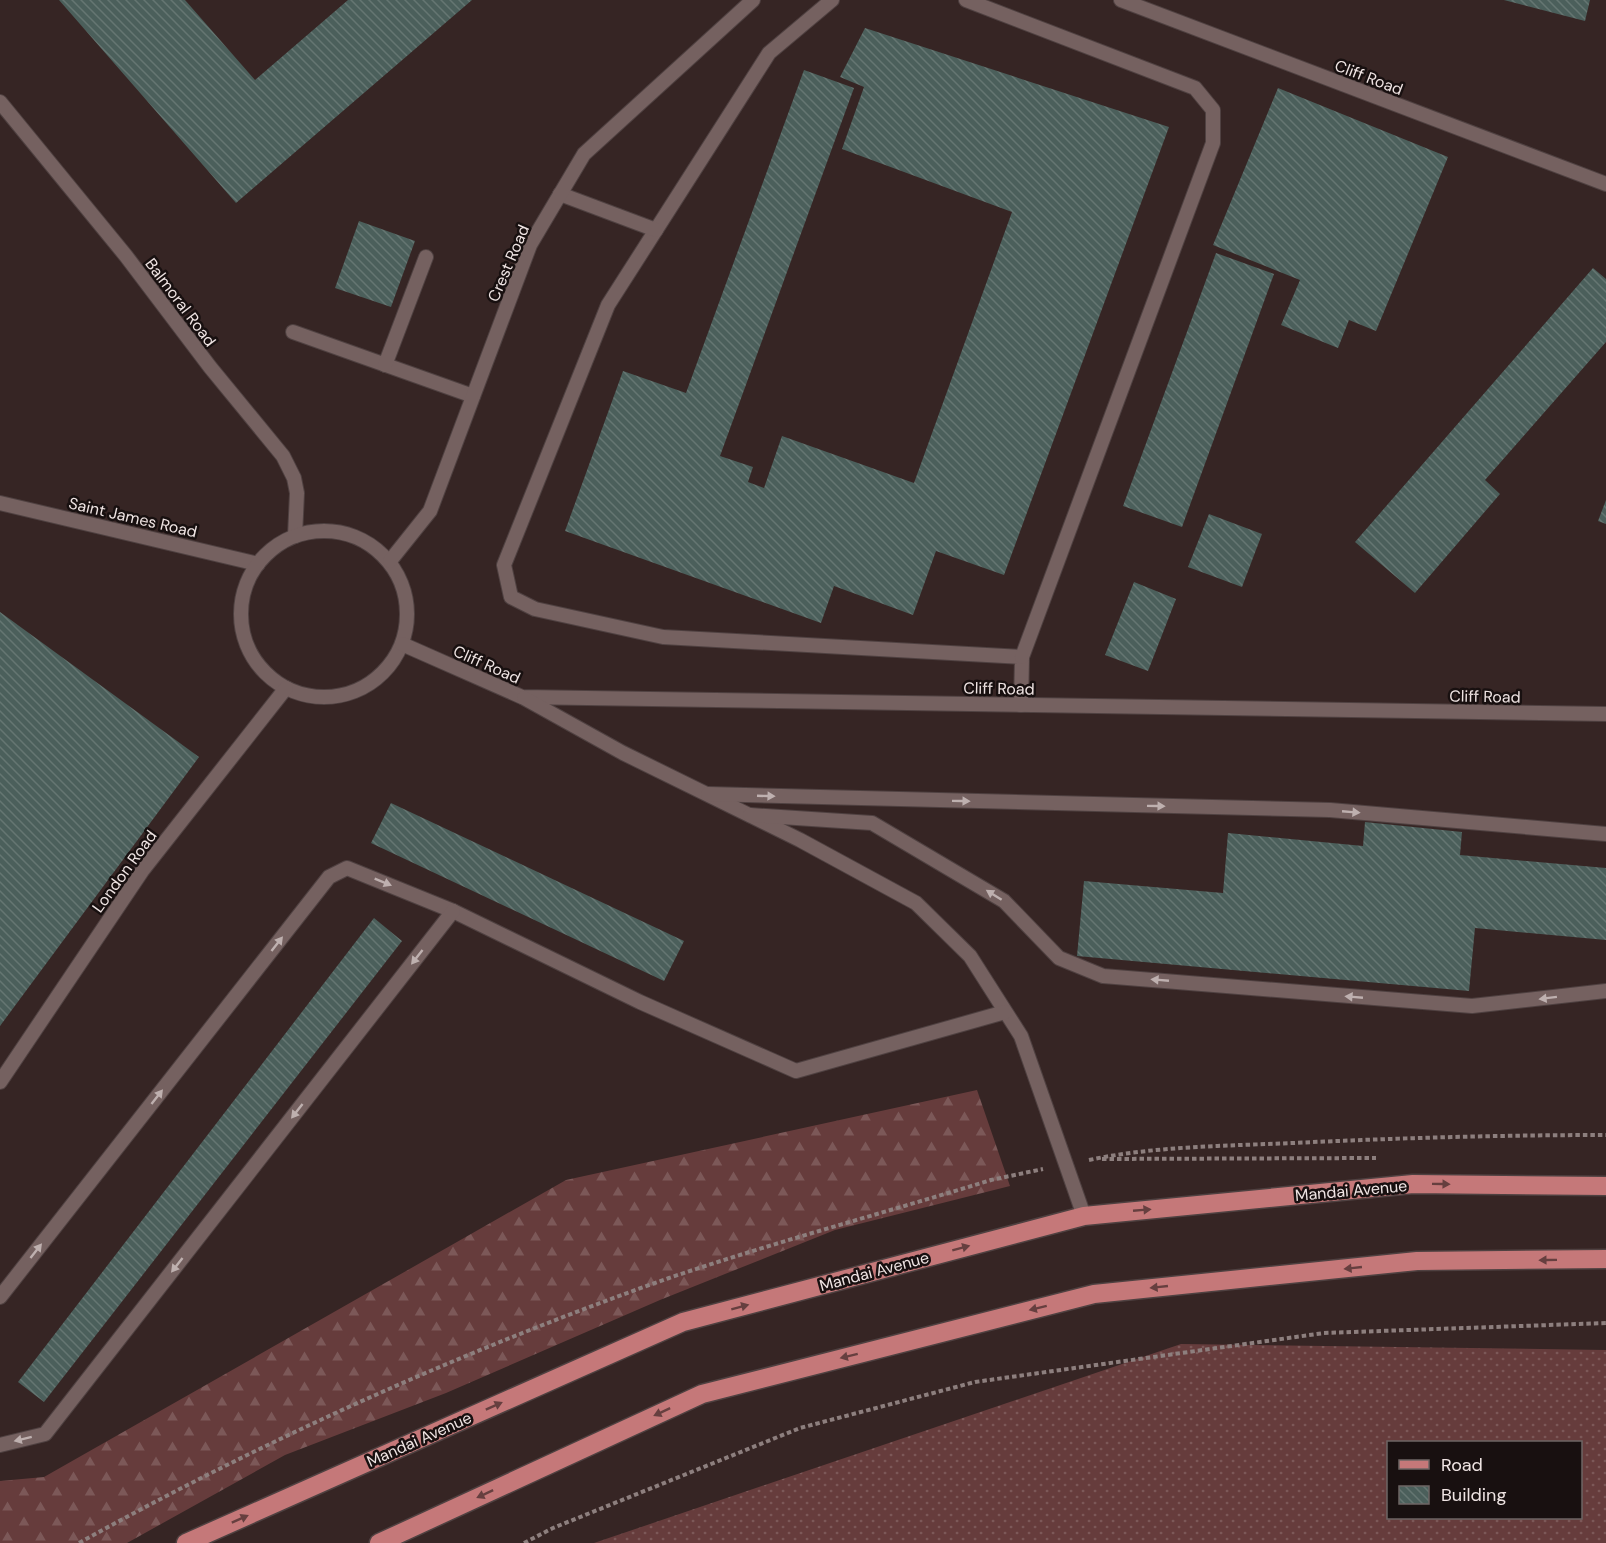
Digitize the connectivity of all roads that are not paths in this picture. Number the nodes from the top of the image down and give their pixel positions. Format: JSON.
{"nodes":[{"id":1,"x":753,"y":0,"type":"edge"},
{"id":2,"x":832,"y":0,"type":"edge"},
{"id":3,"x":966,"y":0,"type":"edge"},
{"id":4,"x":1121,"y":0,"type":"edge"},
{"id":5,"x":0,"y":102,"type":"edge"},
{"id":6,"x":1606,"y":184,"type":"edge"},
{"id":7,"x":560,"y":194,"type":"junction"},
{"id":8,"x":656,"y":230,"type":"junction"},
{"id":9,"x":426,"y":257,"type":"dead end"},
{"id":10,"x":293,"y":332,"type":"dead end"},
{"id":11,"x":386,"y":365,"type":"junction"},
{"id":12,"x":473,"y":396,"type":"junction"},
{"id":13,"x":0,"y":503,"type":"edge"},
{"id":14,"x":295,"y":536,"type":"junction"},
{"id":15,"x":390,"y":561,"type":"junction"},
{"id":16,"x":258,"y":564,"type":"junction"},
{"id":17,"x":402,"y":645,"type":"junction"},
{"id":18,"x":1022,"y":657,"type":"junction"},
{"id":19,"x":286,"y":688,"type":"junction"},
{"id":20,"x":522,"y":697,"type":"junction"},
{"id":21,"x":1021,"y":705,"type":"junction"},
{"id":22,"x":1606,"y":714,"type":"edge"},
{"id":23,"x":708,"y":794,"type":"junction"},
{"id":24,"x":750,"y":815,"type":"junction"},
{"id":25,"x":1606,"y":834,"type":"edge"},
{"id":26,"x":453,"y":911,"type":"junction"},
{"id":27,"x":1606,"y":990,"type":"edge"},
{"id":28,"x":1005,"y":1012,"type":"junction"},
{"id":29,"x":0,"y":1082,"type":"edge"},
{"id":30,"x":1606,"y":1186,"type":"edge"},
{"id":31,"x":1084,"y":1216,"type":"junction"},
{"id":32,"x":1606,"y":1259,"type":"edge"},
{"id":33,"x":0,"y":1297,"type":"edge"},
{"id":34,"x":0,"y":1445,"type":"edge"},
{"id":35,"x":186,"y":1543,"type":"edge"},
{"id":36,"x":379,"y":1543,"type":"edge"}],
"edges":[{"from":1,"to":7,"type":"lane","name":"Crest Road"},
{"from":2,"to":8,"type":"lane"},
{"from":3,"to":18,"type":"lane"},
{"from":4,"to":6,"type":"lane","name":"Cliff Road"},
{"from":5,"to":14,"type":"lane","name":"Balmoral Road"},
{"from":7,"to":8,"type":"lane"},
{"from":7,"to":12,"type":"lane","name":"Crest Road"},
{"from":8,"to":18,"type":"lane"},
{"from":9,"to":11,"type":"lane"},
{"from":10,"to":11,"type":"lane"},
{"from":11,"to":12,"type":"lane"},
{"from":12,"to":15,"type":"lane","name":"Crest Road"},
{"from":13,"to":16,"type":"lane","name":"Saint James Road"},
{"from":14,"to":15,"type":"lane"},
{"from":14,"to":16,"type":"lane"},
{"from":15,"to":17,"type":"lane"},
{"from":16,"to":19,"type":"lane"},
{"from":17,"to":19,"type":"lane"},
{"from":17,"to":20,"type":"lane","name":"Cliff Road"},
{"from":18,"to":21,"type":"lane"},
{"from":19,"to":29,"type":"lane","name":"London Road"},
{"from":20,"to":21,"type":"lane","name":"Cliff Road"},
{"from":20,"to":23,"type":"lane"},
{"from":21,"to":22,"type":"lane","name":"Cliff Road"},
{"from":23,"to":24,"type":"lane"},
{"from":23,"to":25,"type":"lane","one_way":true},
{"from":27,"to":24,"type":"lane","one_way":true},
{"from":24,"to":28,"type":"lane"},
{"from":26,"to":28,"type":"lane"},
{"from":33,"to":26,"type":"lane","one_way":true},
{"from":26,"to":34,"type":"lane","one_way":true},
{"from":28,"to":31,"type":"lane"},
{"from":31,"to":30,"type":"main road","name":"Mandai Avenue","one_way":true},
{"from":35,"to":31,"type":"main road","name":"Mandai Avenue","one_way":true},
{"from":32,"to":36,"type":"main road","one_way":true}]}
